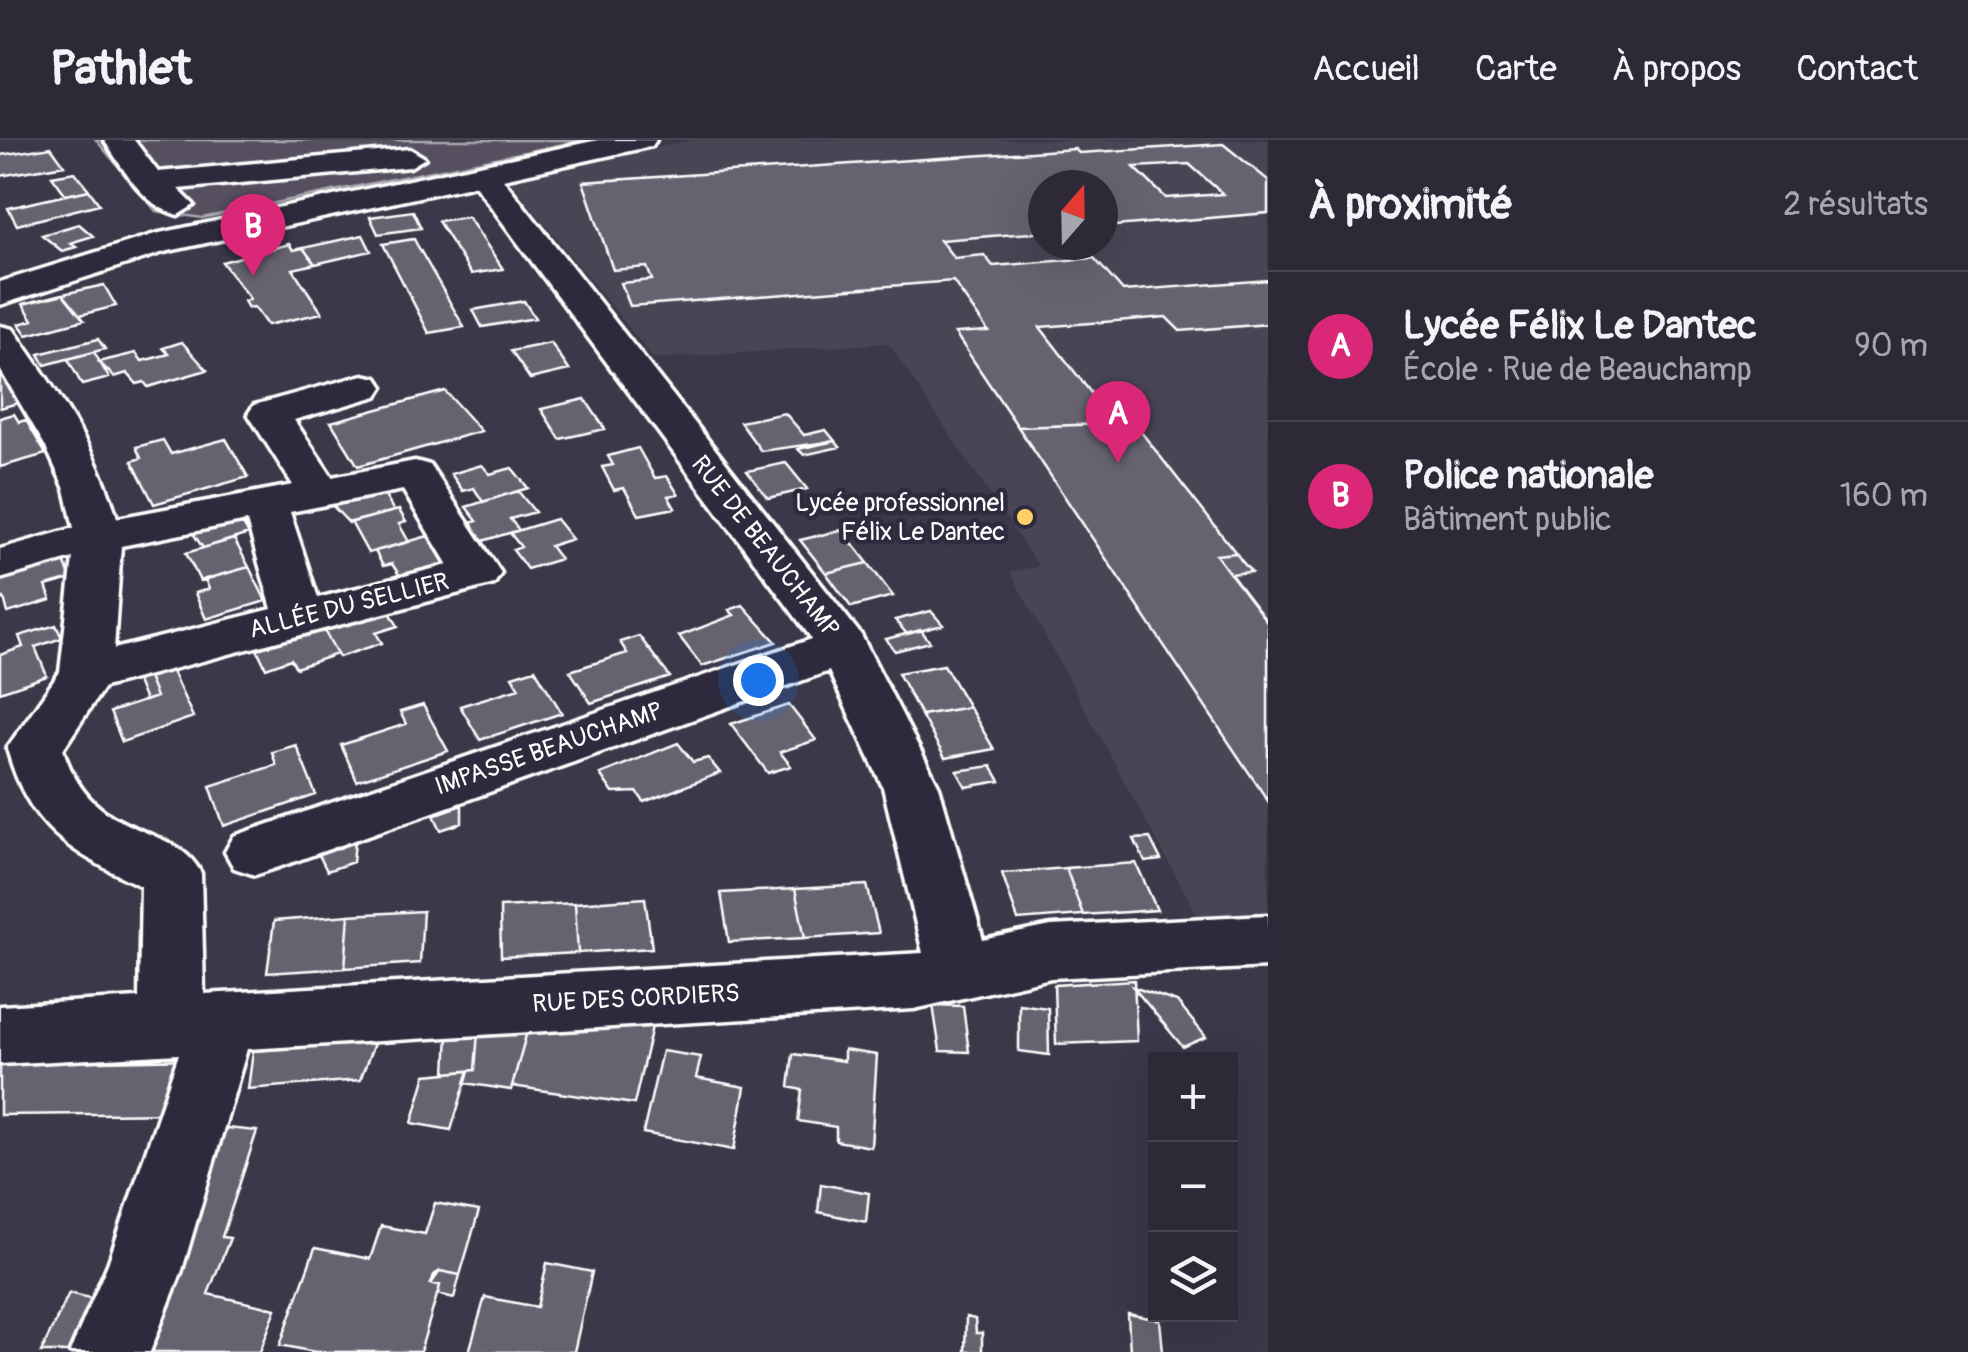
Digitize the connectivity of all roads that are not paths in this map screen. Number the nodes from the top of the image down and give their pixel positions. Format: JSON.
{"nodes":[{"id":1,"x":119,"y":140,"type":"edge"},
{"id":2,"x":440,"y":140,"type":"edge"},
{"id":3,"x":641,"y":140,"type":"edge"},
{"id":4,"x":319,"y":146,"type":"edge"},
{"id":5,"x":530,"y":146,"type":"dead end"},
{"id":6,"x":482,"y":172,"type":"junction"},
{"id":7,"x":137,"y":191,"type":"junction"},
{"id":8,"x":321,"y":193,"type":"dead end"},
{"id":9,"x":155,"y":244,"type":"junction"},
{"id":10,"x":0,"y":294,"type":"edge"},
{"id":11,"x":0,"y":337,"type":"edge"},
{"id":12,"x":363,"y":387,"type":"dead end"},
{"id":13,"x":320,"y":491,"type":"junction"},
{"id":14,"x":264,"y":502,"type":"junction"},
{"id":15,"x":99,"y":536,"type":"junction"},
{"id":16,"x":0,"y":564,"type":"edge"},
{"id":17,"x":300,"y":619,"type":"junction"},
{"id":18,"x":843,"y":648,"type":"junction"},
{"id":19,"x":86,"y":674,"type":"junction"},
{"id":20,"x":18,"y":748,"type":"edge"},
{"id":21,"x":255,"y":852,"type":"dead end"},
{"id":22,"x":1268,"y":942,"type":"edge"},
{"id":23,"x":960,"y":969,"type":"junction"},
{"id":24,"x":194,"y":1025,"type":"junction"},
{"id":25,"x":0,"y":1035,"type":"edge"},
{"id":26,"x":110,"y":1352,"type":"edge"}],
"edges":[{"from":1,"to":7,"type":"street"},
{"from":2,"to":4,"type":"street"},
{"from":3,"to":6,"type":"street"},
{"from":4,"to":7,"type":"street"},
{"from":5,"to":7,"type":"street"},
{"from":6,"to":9,"type":"street"},
{"from":6,"to":18,"type":"street","name":"RUE DE BEAUCHAMP"},
{"from":7,"to":8,"type":"street"},
{"from":7,"to":9,"type":"street"},
{"from":9,"to":10,"type":"street"},
{"from":11,"to":15,"type":"street"},
{"from":12,"to":13,"type":"street"},
{"from":13,"to":14,"type":"street","name":"ALLÉE DU SELLIER"},
{"from":13,"to":17,"type":"street","name":"ALLÉE DU SELLIER"},
{"from":14,"to":15,"type":"street","name":"ALLÉE DU SELLIER"},
{"from":14,"to":17,"type":"street"},
{"from":15,"to":16,"type":"street","name":"ALLÉE DU SELLIER"},
{"from":15,"to":19,"type":"street"},
{"from":17,"to":19,"type":"street","name":"ALLÉE DU SELLIER"},
{"from":18,"to":21,"type":"street","name":"IMPASSE BEAUCHAMP"},
{"from":18,"to":23,"type":"street","name":"RUE DE BEAUCHAMP"},
{"from":19,"to":20,"type":"street"},
{"from":20,"to":24,"type":"street"},
{"from":22,"to":23,"type":"street","name":"RUE DES CORDIERS"},
{"from":23,"to":24,"type":"street","name":"RUE DES CORDIERS"},
{"from":24,"to":25,"type":"street","name":"RUE DES CORDIERS"},
{"from":24,"to":26,"type":"street"}]}
